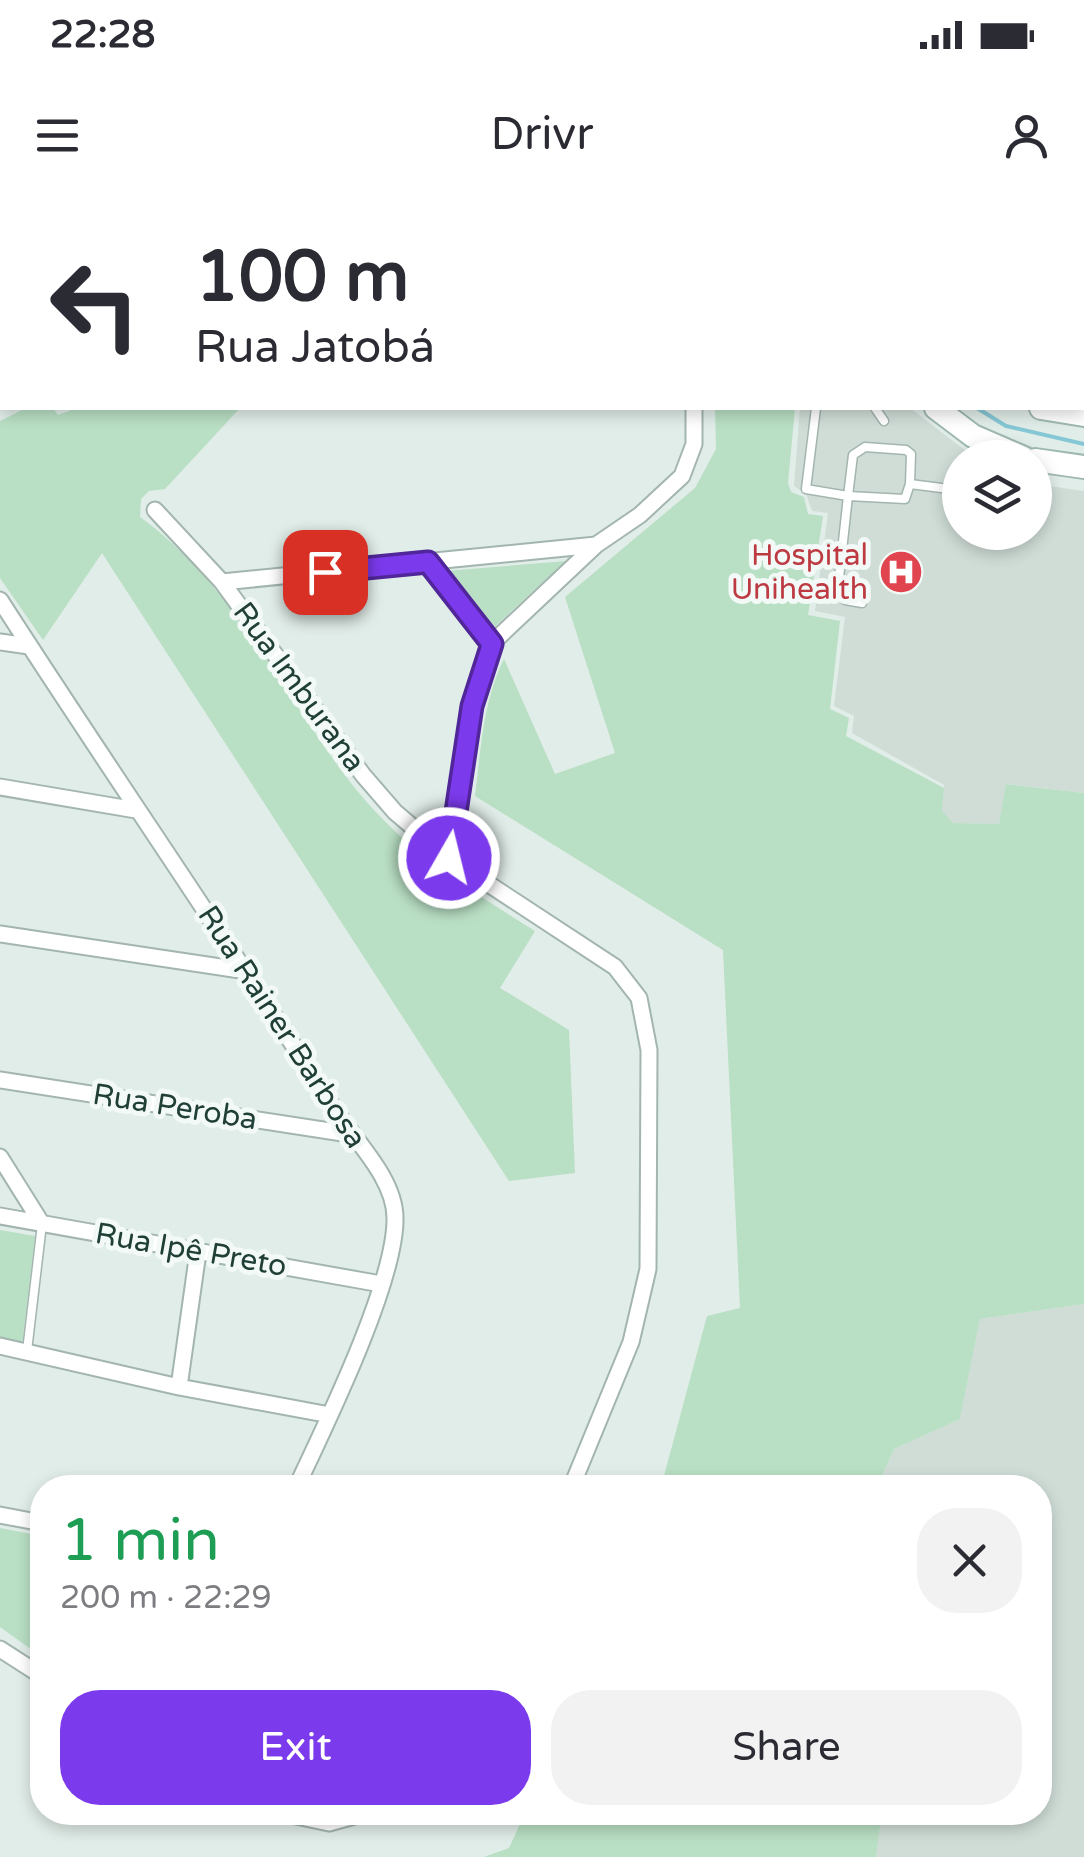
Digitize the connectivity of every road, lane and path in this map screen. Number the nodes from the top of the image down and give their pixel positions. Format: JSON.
{"nodes":[{"id":1,"x":694,"y":410,"type":"edge"},
{"id":2,"x":816,"y":410,"type":"edge"},
{"id":3,"x":876,"y":410,"type":"edge"},
{"id":4,"x":939,"y":410,"type":"edge"},
{"id":5,"x":1053,"y":410,"type":"edge"},
{"id":6,"x":1084,"y":415,"type":"edge"},
{"id":7,"x":884,"y":421,"type":"dead end"},
{"id":8,"x":983,"y":440,"type":"edge"},
{"id":9,"x":1052,"y":462,"type":"edge"},
{"id":10,"x":1084,"y":467,"type":"edge"},
{"id":11,"x":910,"y":484,"type":"junction"},
{"id":12,"x":942,"y":488,"type":"edge"},
{"id":13,"x":848,"y":496,"type":"junction"},
{"id":14,"x":156,"y":510,"type":"dead end"},
{"id":15,"x":596,"y":545,"type":"junction"},
{"id":16,"x":428,"y":562,"type":"junction"},
{"id":17,"x":222,"y":582,"type":"junction"},
{"id":18,"x":0,"y":600,"type":"edge"},
{"id":19,"x":862,"y":604,"type":"dead end"},
{"id":20,"x":0,"y":642,"type":"edge"},
{"id":21,"x":492,"y":644,"type":"junction"},
{"id":22,"x":30,"y":646,"type":"junction"},
{"id":23,"x":0,"y":787,"type":"edge"},
{"id":24,"x":136,"y":810,"type":"junction"},
{"id":25,"x":449,"y":858,"type":"junction"},
{"id":26,"x":0,"y":934,"type":"edge"},
{"id":27,"x":247,"y":971,"type":"junction"},
{"id":28,"x":0,"y":1080,"type":"edge"},
{"id":29,"x":349,"y":1134,"type":"junction"},
{"id":30,"x":0,"y":1157,"type":"edge"},
{"id":31,"x":0,"y":1216,"type":"edge"},
{"id":32,"x":42,"y":1224,"type":"junction"},
{"id":33,"x":198,"y":1252,"type":"junction"},
{"id":34,"x":382,"y":1284,"type":"junction"},
{"id":35,"x":0,"y":1346,"type":"edge"},
{"id":36,"x":27,"y":1351,"type":"junction"},
{"id":37,"x":179,"y":1387,"type":"junction"},
{"id":38,"x":330,"y":1415,"type":"junction"},
{"id":39,"x":302,"y":1475,"type":"edge"},
{"id":40,"x":575,"y":1475,"type":"edge"},
{"id":41,"x":0,"y":1515,"type":"edge"},
{"id":42,"x":30,"y":1521,"type":"edge"},
{"id":43,"x":0,"y":1649,"type":"edge"},
{"id":44,"x":30,"y":1668,"type":"edge"}],
"edges":[{"from":1,"to":15,"type":"street"},
{"from":2,"to":13,"type":"lane"},
{"from":3,"to":7,"type":"lane"},
{"from":4,"to":8,"type":"main road"},
{"from":5,"to":6,"type":"main road"},
{"from":9,"to":10,"type":"main road"},
{"from":11,"to":12,"type":"lane"},
{"from":11,"to":13,"type":"lane"},
{"from":11,"to":13,"type":"lane"},
{"from":13,"to":19,"type":"lane"},
{"from":14,"to":17,"type":"street","name":"Rua Imburana"},
{"from":15,"to":16,"type":"street"},
{"from":15,"to":21,"type":"street"},
{"from":16,"to":17,"type":"street"},
{"from":16,"to":21,"type":"street"},
{"from":17,"to":25,"type":"street","name":"Rua Imburana"},
{"from":18,"to":22,"type":"street","name":"Rua Rainer Barbosa"},
{"from":20,"to":22,"type":"street"},
{"from":21,"to":25,"type":"street"},
{"from":22,"to":24,"type":"street","name":"Rua Rainer Barbosa"},
{"from":23,"to":24,"type":"street"},
{"from":24,"to":27,"type":"street","name":"Rua Rainer Barbosa"},
{"from":25,"to":40,"type":"street","name":"Rua Imburana"},
{"from":26,"to":27,"type":"street"},
{"from":27,"to":29,"type":"street","name":"Rua Rainer Barbosa"},
{"from":28,"to":29,"type":"street","name":"Rua Peroba"},
{"from":29,"to":34,"type":"street","name":"Rua Rainer Barbosa"},
{"from":30,"to":32,"type":"street"},
{"from":31,"to":32,"type":"street","name":"Rua Ipê Preto"},
{"from":32,"to":33,"type":"street","name":"Rua Ipê Preto"},
{"from":32,"to":36,"type":"lane"},
{"from":33,"to":34,"type":"street","name":"Rua Ipê Preto"},
{"from":33,"to":37,"type":"street"},
{"from":34,"to":38,"type":"street","name":"Rua Rainer Barbosa"},
{"from":35,"to":36,"type":"street"},
{"from":36,"to":37,"type":"street"},
{"from":37,"to":38,"type":"street"},
{"from":38,"to":39,"type":"street","name":"Rua Rainer Barbosa"},
{"from":41,"to":42,"type":"street"},
{"from":43,"to":44,"type":"street"}]}
